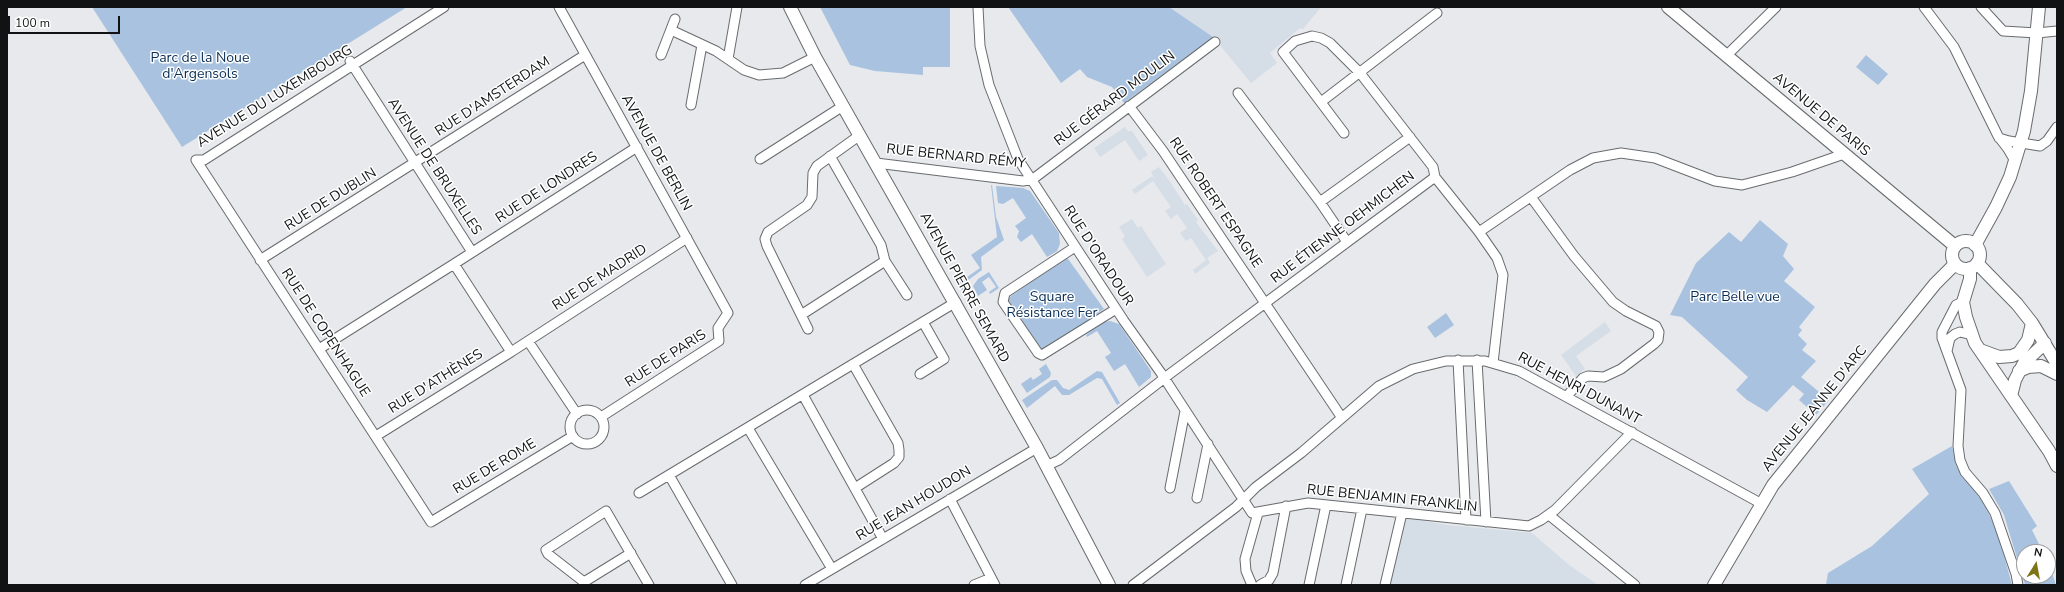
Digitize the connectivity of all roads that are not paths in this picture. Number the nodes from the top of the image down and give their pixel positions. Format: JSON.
{"nodes":[{"id":1,"x":433,"y":7,"type":"edge"},
{"id":2,"x":444,"y":7,"type":"edge"},
{"id":3,"x":559,"y":7,"type":"edge"},
{"id":4,"x":737,"y":7,"type":"edge"},
{"id":5,"x":790,"y":7,"type":"edge"},
{"id":6,"x":978,"y":7,"type":"edge"},
{"id":7,"x":1668,"y":7,"type":"edge"},
{"id":8,"x":1776,"y":7,"type":"edge"},
{"id":9,"x":1924,"y":7,"type":"edge"},
{"id":10,"x":1982,"y":7,"type":"edge"},
{"id":11,"x":2039,"y":7,"type":"edge"},
{"id":12,"x":1437,"y":13,"type":"dead end"},
{"id":13,"x":675,"y":20,"type":"dead end"},
{"id":14,"x":672,"y":30,"type":"junction"},
{"id":15,"x":2057,"y":31,"type":"edge"},
{"id":16,"x":2036,"y":33,"type":"junction"},
{"id":17,"x":1215,"y":42,"type":"dead end"},
{"id":18,"x":702,"y":45,"type":"junction"},
{"id":19,"x":585,"y":55,"type":"junction"},
{"id":20,"x":660,"y":55,"type":"dead end"},
{"id":21,"x":1726,"y":56,"type":"junction"},
{"id":22,"x":815,"y":57,"type":"junction"},
{"id":23,"x":728,"y":59,"type":"junction"},
{"id":24,"x":352,"y":63,"type":"junction"},
{"id":25,"x":1360,"y":73,"type":"junction"},
{"id":26,"x":1238,"y":93,"type":"dead end"},
{"id":27,"x":1321,"y":102,"type":"junction"},
{"id":28,"x":691,"y":105,"type":"dead end"},
{"id":29,"x":843,"y":106,"type":"junction"},
{"id":30,"x":1129,"y":106,"type":"junction"},
{"id":31,"x":2057,"y":127,"type":"edge"},
{"id":32,"x":1344,"y":133,"type":"dead end"},
{"id":33,"x":860,"y":135,"type":"junction"},
{"id":34,"x":1410,"y":137,"type":"junction"},
{"id":35,"x":1999,"y":138,"type":"junction"},
{"id":36,"x":2020,"y":143,"type":"junction"},
{"id":37,"x":637,"y":147,"type":"junction"},
{"id":38,"x":1844,"y":154,"type":"junction"},
{"id":39,"x":830,"y":156,"type":"junction"},
{"id":40,"x":760,"y":159,"type":"dead end"},
{"id":41,"x":196,"y":160,"type":"joint"},
{"id":42,"x":2015,"y":161,"type":"junction"},
{"id":43,"x":417,"y":163,"type":"junction"},
{"id":44,"x":876,"y":163,"type":"junction"},
{"id":45,"x":1435,"y":177,"type":"junction"},
{"id":46,"x":1033,"y":179,"type":"junction"},
{"id":47,"x":1531,"y":197,"type":"junction"},
{"id":48,"x":1320,"y":202,"type":"junction"},
{"id":49,"x":1479,"y":232,"type":"junction"},
{"id":50,"x":687,"y":238,"type":"junction"},
{"id":51,"x":1347,"y":242,"type":"junction"},
{"id":52,"x":1975,"y":245,"type":"junction"},
{"id":53,"x":1955,"y":246,"type":"junction"},
{"id":54,"x":1075,"y":247,"type":"junction"},
{"id":55,"x":472,"y":252,"type":"junction"},
{"id":56,"x":260,"y":260,"type":"junction"},
{"id":57,"x":885,"y":261,"type":"junction"},
{"id":58,"x":454,"y":264,"type":"junction"},
{"id":59,"x":1954,"y":264,"type":"junction"},
{"id":60,"x":1973,"y":266,"type":"junction"},
{"id":61,"x":907,"y":295,"type":"dead end"},
{"id":62,"x":956,"y":302,"type":"junction"},
{"id":63,"x":1963,"y":302,"type":"junction"},
{"id":64,"x":1266,"y":303,"type":"junction"},
{"id":65,"x":1116,"y":309,"type":"junction"},
{"id":66,"x":728,"y":313,"type":"joint"},
{"id":67,"x":801,"y":315,"type":"junction"},
{"id":68,"x":923,"y":322,"type":"junction"},
{"id":69,"x":2032,"y":323,"type":"junction"},
{"id":70,"x":808,"y":329,"type":"dead end"},
{"id":71,"x":1972,"y":335,"type":"junction"},
{"id":72,"x":528,"y":341,"type":"junction"},
{"id":73,"x":2045,"y":343,"type":"junction"},
{"id":74,"x":319,"y":350,"type":"junction"},
{"id":75,"x":1980,"y":350,"type":"junction"},
{"id":76,"x":1947,"y":351,"type":"junction"},
{"id":77,"x":511,"y":352,"type":"junction"},
{"id":78,"x":1458,"y":360,"type":"junction"},
{"id":79,"x":1477,"y":360,"type":"junction"},
{"id":80,"x":1493,"y":363,"type":"junction"},
{"id":81,"x":853,"y":364,"type":"junction"},
{"id":82,"x":2057,"y":364,"type":"edge"},
{"id":83,"x":2020,"y":371,"type":"junction"},
{"id":84,"x":920,"y":374,"type":"dead end"},
{"id":85,"x":2057,"y":374,"type":"edge"},
{"id":86,"x":1164,"y":378,"type":"junction"},
{"id":87,"x":803,"y":395,"type":"junction"},
{"id":88,"x":1566,"y":396,"type":"junction"},
{"id":89,"x":2011,"y":396,"type":"junction"},
{"id":90,"x":1185,"y":410,"type":"junction"},
{"id":91,"x":577,"y":414,"type":"junction"},
{"id":92,"x":601,"y":417,"type":"junction"},
{"id":93,"x":1342,"y":418,"type":"junction"},
{"id":94,"x":748,"y":428,"type":"junction"},
{"id":95,"x":1632,"y":432,"type":"junction"},
{"id":96,"x":376,"y":436,"type":"junction"},
{"id":97,"x":573,"y":436,"type":"junction"},
{"id":98,"x":1208,"y":444,"type":"junction"},
{"id":99,"x":1037,"y":448,"type":"junction"},
{"id":100,"x":2053,"y":452,"type":"edge"},
{"id":101,"x":1046,"y":466,"type":"junction"},
{"id":102,"x":2057,"y":466,"type":"edge"},
{"id":103,"x":669,"y":475,"type":"junction"},
{"id":104,"x":855,"y":488,"type":"junction"},
{"id":105,"x":1170,"y":488,"type":"dead end"},
{"id":106,"x":639,"y":493,"type":"dead end"},
{"id":107,"x":1197,"y":498,"type":"dead end"},
{"id":108,"x":950,"y":499,"type":"junction"},
{"id":109,"x":1245,"y":499,"type":"junction"},
{"id":110,"x":1762,"y":504,"type":"junction"},
{"id":111,"x":1326,"y":505,"type":"junction"},
{"id":112,"x":1286,"y":506,"type":"junction"},
{"id":113,"x":1362,"y":509,"type":"junction"},
{"id":114,"x":1258,"y":513,"type":"junction"},
{"id":115,"x":1402,"y":513,"type":"junction"},
{"id":116,"x":1549,"y":515,"type":"junction"},
{"id":117,"x":1466,"y":520,"type":"junction"},
{"id":118,"x":431,"y":522,"type":"joint"},
{"id":119,"x":1486,"y":522,"type":"junction"},
{"id":120,"x":883,"y":539,"type":"junction"},
{"id":121,"x":630,"y":553,"type":"junction"},
{"id":122,"x":832,"y":569,"type":"junction"},
{"id":123,"x":993,"y":582,"type":"edge"},
{"id":124,"x":1273,"y":582,"type":"edge"},
{"id":125,"x":649,"y":585,"type":"edge"},
{"id":126,"x":732,"y":585,"type":"edge"},
{"id":127,"x":805,"y":585,"type":"edge"},
{"id":128,"x":974,"y":585,"type":"edge"},
{"id":129,"x":1109,"y":585,"type":"edge"},
{"id":130,"x":1133,"y":585,"type":"edge"},
{"id":131,"x":1252,"y":585,"type":"edge"},
{"id":132,"x":1260,"y":585,"type":"edge"},
{"id":133,"x":1309,"y":585,"type":"edge"},
{"id":134,"x":1346,"y":585,"type":"edge"},
{"id":135,"x":1385,"y":585,"type":"edge"},
{"id":136,"x":1635,"y":585,"type":"edge"},
{"id":137,"x":1714,"y":585,"type":"edge"},
{"id":138,"x":2018,"y":585,"type":"edge"}],
"edges":[{"from":1,"to":24,"type":"street","name":"AVENUE DU LUXEMBOURG"},
{"from":2,"to":24,"type":"street","name":"AVENUE DU LUXEMBOURG"},
{"from":3,"to":19,"type":"street","name":"AVENUE DE BERLIN"},
{"from":4,"to":23,"type":"street"},
{"from":5,"to":22,"type":"main road","name":"AVENUE PIERRE SEMARD"},
{"from":6,"to":46,"type":"street","name":"RUE D'ORADOUR"},
{"from":7,"to":21,"type":"main road","name":"AVENUE DE PARIS"},
{"from":8,"to":21,"type":"street"},
{"from":9,"to":35,"type":"street"},
{"from":10,"to":16,"type":"street"},
{"from":11,"to":16,"type":"main road"},
{"from":12,"to":25,"type":"street"},
{"from":13,"to":14,"type":"street"},
{"from":14,"to":18,"type":"street"},
{"from":14,"to":20,"type":"street"},
{"from":15,"to":16,"type":"street"},
{"from":16,"to":36,"type":"main road"},
{"from":17,"to":30,"type":"street","name":"RUE GÉRARD MOULIN"},
{"from":18,"to":23,"type":"street"},
{"from":18,"to":28,"type":"street"},
{"from":19,"to":37,"type":"street","name":"AVENUE DE BERLIN"},
{"from":19,"to":43,"type":"street","name":"RUE D'AMSTERDAM"},
{"from":21,"to":38,"type":"main road","name":"AVENUE DE PARIS"},
{"from":22,"to":23,"type":"street"},
{"from":22,"to":29,"type":"main road","name":"AVENUE PIERRE SEMARD"},
{"from":24,"to":41,"type":"street","name":"AVENUE DU LUXEMBOURG"},
{"from":24,"to":43,"type":"street","name":"AVENUE DE BRUXELLES"},
{"from":25,"to":27,"type":"street"},
{"from":25,"to":27,"type":"street"},
{"from":25,"to":34,"type":"street"},
{"from":26,"to":48,"type":"street"},
{"from":27,"to":32,"type":"street"},
{"from":29,"to":33,"type":"main road","name":"AVENUE PIERRE SEMARD"},
{"from":29,"to":40,"type":"street"},
{"from":30,"to":46,"type":"street","name":"RUE GÉRARD MOULIN"},
{"from":30,"to":64,"type":"street","name":"RUE ROBERT ESPAGNE"},
{"from":31,"to":36,"type":"street"},
{"from":33,"to":39,"type":"street"},
{"from":33,"to":44,"type":"main road","name":"AVENUE PIERRE SEMARD"},
{"from":34,"to":45,"type":"street"},
{"from":34,"to":48,"type":"street"},
{"from":35,"to":36,"type":"street"},
{"from":35,"to":42,"type":"street"},
{"from":36,"to":42,"type":"main road"},
{"from":37,"to":50,"type":"street","name":"AVENUE DE BERLIN"},
{"from":37,"to":55,"type":"street","name":"RUE DE LONDRES"},
{"from":38,"to":47,"type":"street"},
{"from":38,"to":53,"type":"main road","name":"AVENUE DE PARIS"},
{"from":39,"to":57,"type":"street"},
{"from":39,"to":67,"type":"street"},
{"from":41,"to":56,"type":"street","name":"RUE DE COPENHAGUE"},
{"from":42,"to":52,"type":"main road"},
{"from":43,"to":55,"type":"street","name":"AVENUE DE BRUXELLES"},
{"from":43,"to":56,"type":"street","name":"RUE DE DUBLIN"},
{"from":44,"to":46,"type":"street","name":"RUE BERNARD RÉMY"},
{"from":44,"to":62,"type":"main road","name":"AVENUE PIERRE SEMARD"},
{"from":45,"to":49,"type":"street","name":"RUE ÉTIENNE OEHMICHEN"},
{"from":45,"to":51,"type":"street","name":"RUE ÉTIENNE OEHMICHEN"},
{"from":46,"to":54,"type":"street","name":"RUE D'ORADOUR"},
{"from":47,"to":49,"type":"street"},
{"from":47,"to":88,"type":"street"},
{"from":48,"to":51,"type":"street"},
{"from":49,"to":80,"type":"street","name":"RUE ÉTIENNE OEHMICHEN"},
{"from":50,"to":66,"type":"street","name":"AVENUE DE BERLIN"},
{"from":50,"to":72,"type":"street","name":"RUE DE MADRID"},
{"from":51,"to":64,"type":"street","name":"RUE ÉTIENNE OEHMICHEN"},
{"from":52,"to":53,"type":"main road"},
{"from":52,"to":60,"type":"main road"},
{"from":53,"to":59,"type":"main road"},
{"from":54,"to":65,"type":"street","name":"RUE D'ORADOUR"},
{"from":54,"to":65,"type":"street"},
{"from":55,"to":58,"type":"street","name":"AVENUE DE BRUXELLES"},
{"from":56,"to":74,"type":"street","name":"RUE DE COPENHAGUE"},
{"from":57,"to":61,"type":"street"},
{"from":57,"to":67,"type":"street"},
{"from":58,"to":74,"type":"street","name":"AVENUE DE BRUXELLES"},
{"from":58,"to":77,"type":"street"},
{"from":59,"to":60,"type":"main road"},
{"from":59,"to":110,"type":"main road","name":"AVENUE JEANNE D'ARC"},
{"from":60,"to":63,"type":"main road"},
{"from":60,"to":69,"type":"main road"},
{"from":62,"to":68,"type":"street"},
{"from":62,"to":99,"type":"main road","name":"AVENUE PIERRE SEMARD"},
{"from":63,"to":71,"type":"main road"},
{"from":63,"to":76,"type":"street"},
{"from":64,"to":86,"type":"street","name":"RUE ÉTIENNE OEHMICHEN"},
{"from":64,"to":93,"type":"street","name":"RUE ROBERT ESPAGNE"},
{"from":65,"to":86,"type":"street","name":"RUE D'ORADOUR"},
{"from":66,"to":92,"type":"street","name":"RUE DE PARIS"},
{"from":67,"to":70,"type":"street"},
{"from":68,"to":81,"type":"street"},
{"from":68,"to":84,"type":"street"},
{"from":69,"to":73,"type":"main road"},
{"from":69,"to":75,"type":"main road"},
{"from":71,"to":75,"type":"main road"},
{"from":71,"to":76,"type":"street"},
{"from":72,"to":77,"type":"street"},
{"from":72,"to":91,"type":"street"},
{"from":73,"to":82,"type":"main road"},
{"from":73,"to":83,"type":"main road"},
{"from":74,"to":96,"type":"street","name":"RUE DE COPENHAGUE"},
{"from":75,"to":89,"type":"main road"},
{"from":76,"to":138,"type":"street"},
{"from":77,"to":96,"type":"street","name":"RUE D'ATHÈNES"},
{"from":78,"to":79,"type":"street","name":"RUE HENRI DUNANT"},
{"from":78,"to":93,"type":"street","name":"RUE HENRI DUNANT"},
{"from":78,"to":117,"type":"street"},
{"from":79,"to":80,"type":"street","name":"RUE HENRI DUNANT"},
{"from":79,"to":119,"type":"street"},
{"from":80,"to":88,"type":"street","name":"RUE HENRI DUNANT"},
{"from":81,"to":87,"type":"street"},
{"from":81,"to":104,"type":"street"},
{"from":83,"to":85,"type":"main road"},
{"from":83,"to":89,"type":"main road"},
{"from":86,"to":90,"type":"street","name":"RUE D'ORADOUR"},
{"from":86,"to":101,"type":"street","name":"RUE ÉTIENNE OEHMICHEN"},
{"from":87,"to":94,"type":"street"},
{"from":87,"to":104,"type":"street"},
{"from":88,"to":95,"type":"street","name":"RUE HENRI DUNANT"},
{"from":89,"to":100,"type":"main road"},
{"from":90,"to":98,"type":"street","name":"RUE D'ORADOUR"},
{"from":90,"to":105,"type":"street"},
{"from":91,"to":92,"type":"street"},
{"from":91,"to":97,"type":"street"},
{"from":92,"to":97,"type":"street"},
{"from":93,"to":109,"type":"street","name":"RUE HENRI DUNANT"},
{"from":94,"to":103,"type":"street"},
{"from":94,"to":122,"type":"street"},
{"from":95,"to":110,"type":"street","name":"RUE HENRI DUNANT"},
{"from":95,"to":116,"type":"street","name":"RUE BENJAMIN FRANKLIN"},
{"from":96,"to":118,"type":"street","name":"RUE DE COPENHAGUE"},
{"from":97,"to":118,"type":"street","name":"RUE DE ROME"},
{"from":98,"to":107,"type":"street"},
{"from":98,"to":109,"type":"street","name":"RUE D'ORADOUR"},
{"from":99,"to":101,"type":"main road","name":"AVENUE PIERRE SEMARD"},
{"from":99,"to":108,"type":"street","name":"RUE JEAN HOUDON"},
{"from":100,"to":102,"type":"main road"},
{"from":101,"to":129,"type":"main road","name":"AVENUE PIERRE SEMARD"},
{"from":103,"to":106,"type":"street"},
{"from":103,"to":126,"type":"street"},
{"from":104,"to":120,"type":"street"},
{"from":108,"to":120,"type":"street","name":"RUE JEAN HOUDON"},
{"from":108,"to":123,"type":"street"},
{"from":109,"to":114,"type":"street"},
{"from":109,"to":130,"type":"street","name":"RUE HENRI DUNANT"},
{"from":110,"to":137,"type":"main road","name":"AVENUE JEANNE D'ARC"},
{"from":111,"to":112,"type":"street","name":"RUE BENJAMIN FRANKLIN"},
{"from":111,"to":113,"type":"street","name":"RUE BENJAMIN FRANKLIN"},
{"from":111,"to":133,"type":"street"},
{"from":112,"to":114,"type":"street","name":"RUE BENJAMIN FRANKLIN"},
{"from":112,"to":124,"type":"street"},
{"from":113,"to":115,"type":"street","name":"RUE BENJAMIN FRANKLIN"},
{"from":113,"to":134,"type":"street"},
{"from":114,"to":131,"type":"street"},
{"from":115,"to":117,"type":"street","name":"RUE BENJAMIN FRANKLIN"},
{"from":115,"to":135,"type":"street"},
{"from":116,"to":119,"type":"street","name":"RUE BENJAMIN FRANKLIN"},
{"from":116,"to":136,"type":"street"},
{"from":117,"to":119,"type":"street","name":"RUE BENJAMIN FRANKLIN"},
{"from":120,"to":122,"type":"street","name":"RUE JEAN HOUDON"},
{"from":121,"to":121,"type":"street"},
{"from":121,"to":125,"type":"street"},
{"from":122,"to":127,"type":"street","name":"RUE JEAN HOUDON"},
{"from":123,"to":128,"type":"street"},
{"from":124,"to":132,"type":"street"}]}
